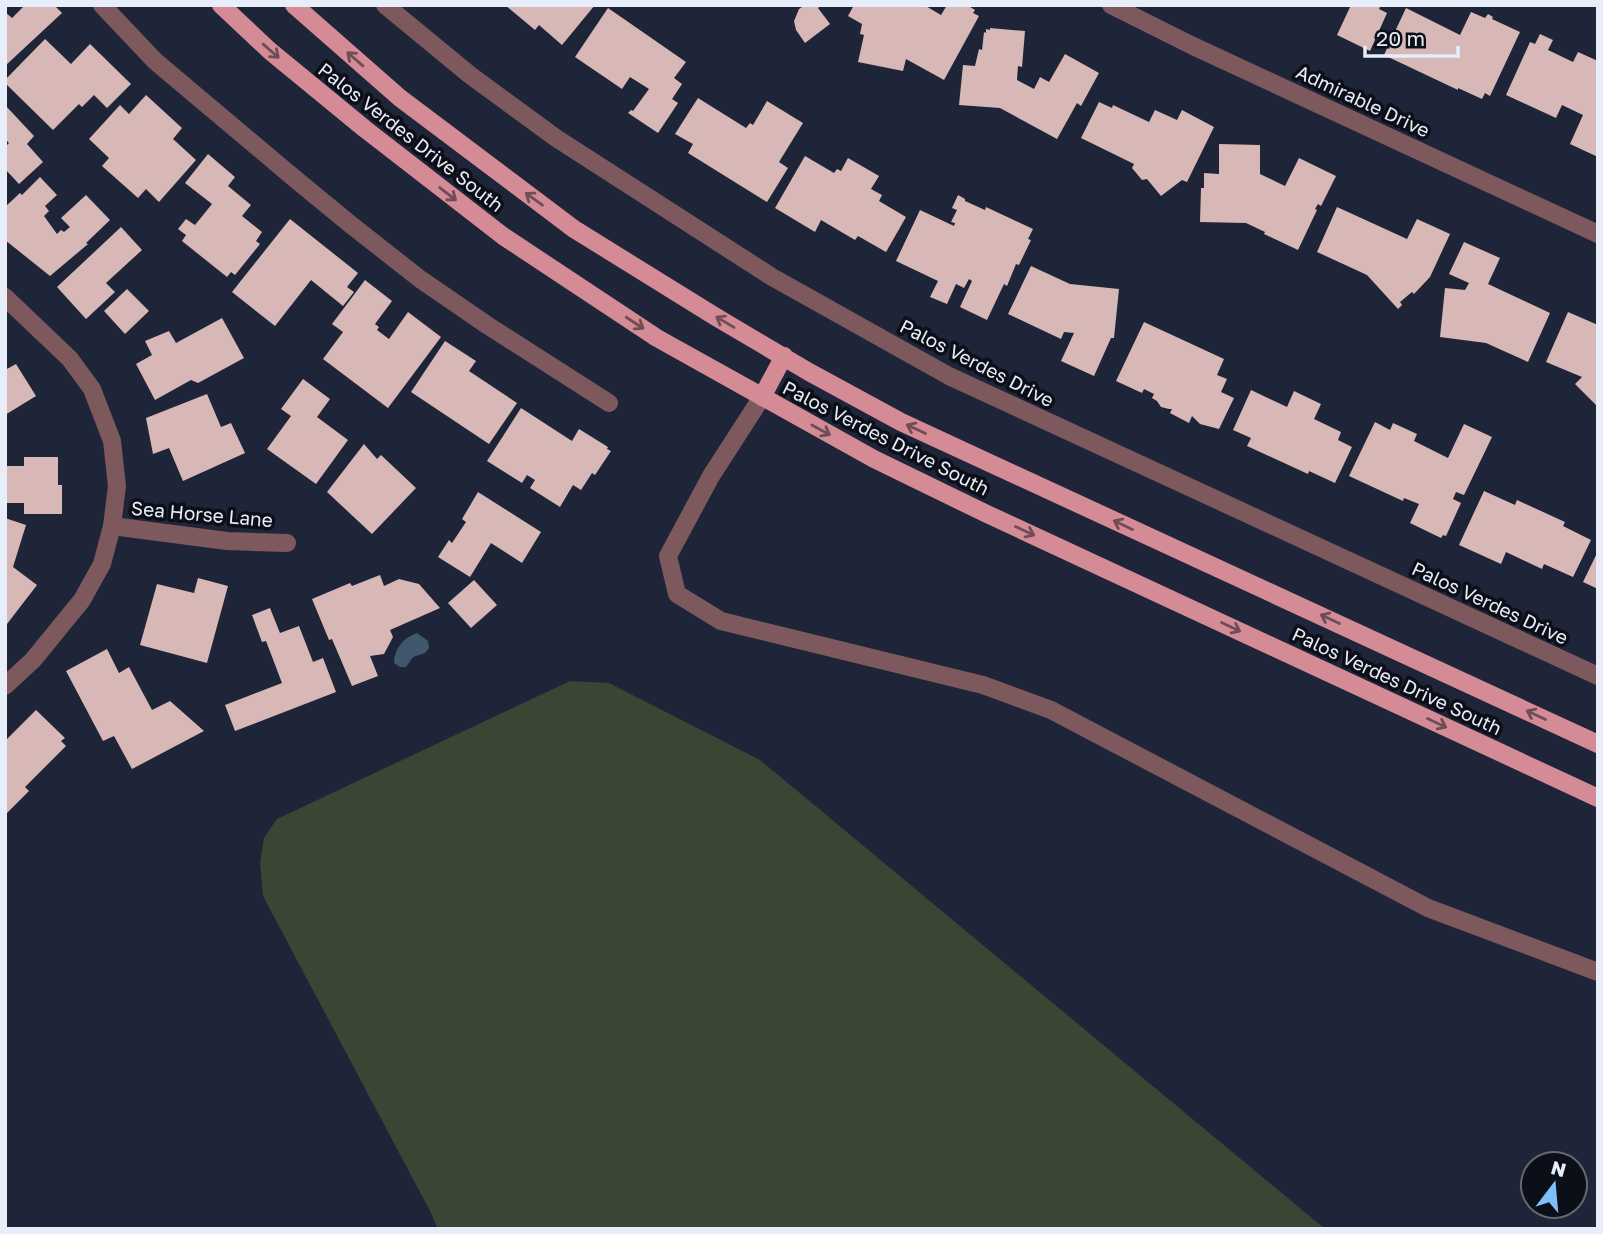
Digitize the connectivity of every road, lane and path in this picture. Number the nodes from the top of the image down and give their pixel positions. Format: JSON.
{"nodes":[{"id":1,"x":102,"y":5,"type":"edge"},
{"id":2,"x":221,"y":5,"type":"edge"},
{"id":3,"x":293,"y":5,"type":"edge"},
{"id":4,"x":386,"y":5,"type":"edge"},
{"id":5,"x":1111,"y":5,"type":"edge"},
{"id":6,"x":1598,"y":234,"type":"edge"},
{"id":7,"x":5,"y":297,"type":"edge"},
{"id":8,"x":784,"y":356,"type":"junction"},
{"id":9,"x":762,"y":397,"type":"junction"},
{"id":10,"x":609,"y":403,"type":"dead end"},
{"id":11,"x":112,"y":526,"type":"junction"},
{"id":12,"x":287,"y":543,"type":"dead end"},
{"id":13,"x":1598,"y":676,"type":"edge"},
{"id":14,"x":5,"y":686,"type":"edge"},
{"id":15,"x":1598,"y":744,"type":"edge"},
{"id":16,"x":1598,"y":798,"type":"edge"},
{"id":17,"x":1598,"y":972,"type":"edge"}],
"edges":[{"from":1,"to":10,"type":"street"},
{"from":2,"to":9,"type":"main road","name":"Palos Verdes Drive South","one_way":true},
{"from":8,"to":3,"type":"main road","name":"Palos Verdes Drive South","one_way":true},
{"from":4,"to":13,"type":"street","name":"Palos Verdes Drive"},
{"from":5,"to":6,"type":"street","name":"Admirable Drive"},
{"from":7,"to":11,"type":"street"},
{"from":8,"to":9,"type":"main road"},
{"from":15,"to":8,"type":"main road","name":"Palos Verdes Drive South","one_way":true},
{"from":9,"to":16,"type":"main road","name":"Palos Verdes Drive South","one_way":true},
{"from":9,"to":17,"type":"street"},
{"from":11,"to":12,"type":"street","name":"Sea Horse Lane"},
{"from":11,"to":14,"type":"street"}]}
